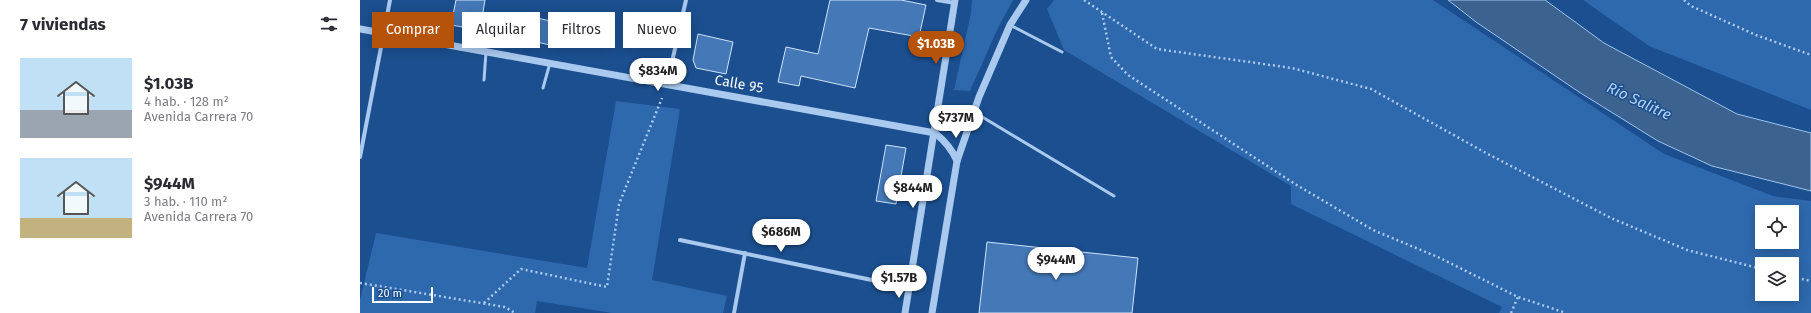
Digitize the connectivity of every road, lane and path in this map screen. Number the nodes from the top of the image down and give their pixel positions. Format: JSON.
{"nodes":[{"id":1,"x":390,"y":0,"type":"edge"},
{"id":2,"x":686,"y":0,"type":"edge"},
{"id":3,"x":937,"y":0,"type":"edge"},
{"id":4,"x":1026,"y":0,"type":"edge"},
{"id":5,"x":1084,"y":0,"type":"edge"},
{"id":6,"x":1684,"y":0,"type":"edge"},
{"id":7,"x":955,"y":2,"type":"edge"},
{"id":8,"x":388,"y":12,"type":"edge"},
{"id":9,"x":1102,"y":13,"type":"junction"},
{"id":10,"x":1010,"y":25,"type":"junction"},
{"id":11,"x":360,"y":29,"type":"edge"},
{"id":12,"x":372,"y":31,"type":"edge"},
{"id":13,"x":454,"y":46,"type":"edge"},
{"id":14,"x":381,"y":48,"type":"edge"},
{"id":15,"x":486,"y":52,"type":"junction"},
{"id":16,"x":1062,"y":52,"type":"dead end"},
{"id":17,"x":1811,"y":56,"type":"edge"},
{"id":18,"x":550,"y":63,"type":"junction"},
{"id":19,"x":484,"y":80,"type":"dead end"},
{"id":20,"x":667,"y":84,"type":"junction"},
{"id":21,"x":543,"y":88,"type":"dead end"},
{"id":22,"x":974,"y":112,"type":"junction"},
{"id":23,"x":935,"y":133,"type":"junction"},
{"id":24,"x":360,"y":157,"type":"edge"},
{"id":25,"x":957,"y":161,"type":"junction"},
{"id":26,"x":1114,"y":196,"type":"dead end"},
{"id":27,"x":680,"y":240,"type":"dead end"},
{"id":28,"x":745,"y":253,"type":"junction"},
{"id":29,"x":1755,"y":267,"type":"edge"},
{"id":30,"x":1799,"y":278,"type":"edge"},
{"id":31,"x":1811,"y":281,"type":"edge"},
{"id":32,"x":360,"y":283,"type":"edge"},
{"id":33,"x":910,"y":288,"type":"junction"},
{"id":34,"x":1518,"y":297,"type":"junction"},
{"id":35,"x":484,"y":304,"type":"junction"},
{"id":36,"x":515,"y":313,"type":"edge"},
{"id":37,"x":734,"y":313,"type":"edge"},
{"id":38,"x":905,"y":313,"type":"edge"},
{"id":39,"x":932,"y":313,"type":"edge"},
{"id":40,"x":1511,"y":313,"type":"edge"},
{"id":41,"x":1566,"y":313,"type":"edge"}],
"edges":[{"from":1,"to":8,"type":"street"},
{"from":2,"to":20,"type":"street"},
{"from":3,"to":7,"type":"street"},
{"from":4,"to":10,"type":"street"},
{"from":5,"to":9,"type":"path"},
{"from":6,"to":17,"type":"path"},
{"from":7,"to":23,"type":"street"},
{"from":9,"to":29,"type":"path"},
{"from":9,"to":34,"type":"path"},
{"from":10,"to":16,"type":"lane"},
{"from":10,"to":22,"type":"street"},
{"from":11,"to":12,"type":"street","name":"Calle 95"},
{"from":13,"to":15,"type":"street","name":"Calle 95"},
{"from":14,"to":24,"type":"street"},
{"from":15,"to":18,"type":"street","name":"Calle 95"},
{"from":15,"to":19,"type":"lane"},
{"from":18,"to":20,"type":"street","name":"Calle 95"},
{"from":18,"to":21,"type":"lane"},
{"from":20,"to":23,"type":"street","name":"Calle 95"},
{"from":20,"to":35,"type":"path"},
{"from":22,"to":25,"type":"street"},
{"from":22,"to":26,"type":"lane"},
{"from":23,"to":25,"type":"street"},
{"from":23,"to":33,"type":"street"},
{"from":25,"to":39,"type":"street"},
{"from":27,"to":28,"type":"street"},
{"from":28,"to":33,"type":"street"},
{"from":28,"to":37,"type":"street"},
{"from":30,"to":31,"type":"path"},
{"from":32,"to":35,"type":"path"},
{"from":33,"to":38,"type":"street"},
{"from":34,"to":40,"type":"path"},
{"from":34,"to":41,"type":"path"},
{"from":35,"to":36,"type":"path"}]}
